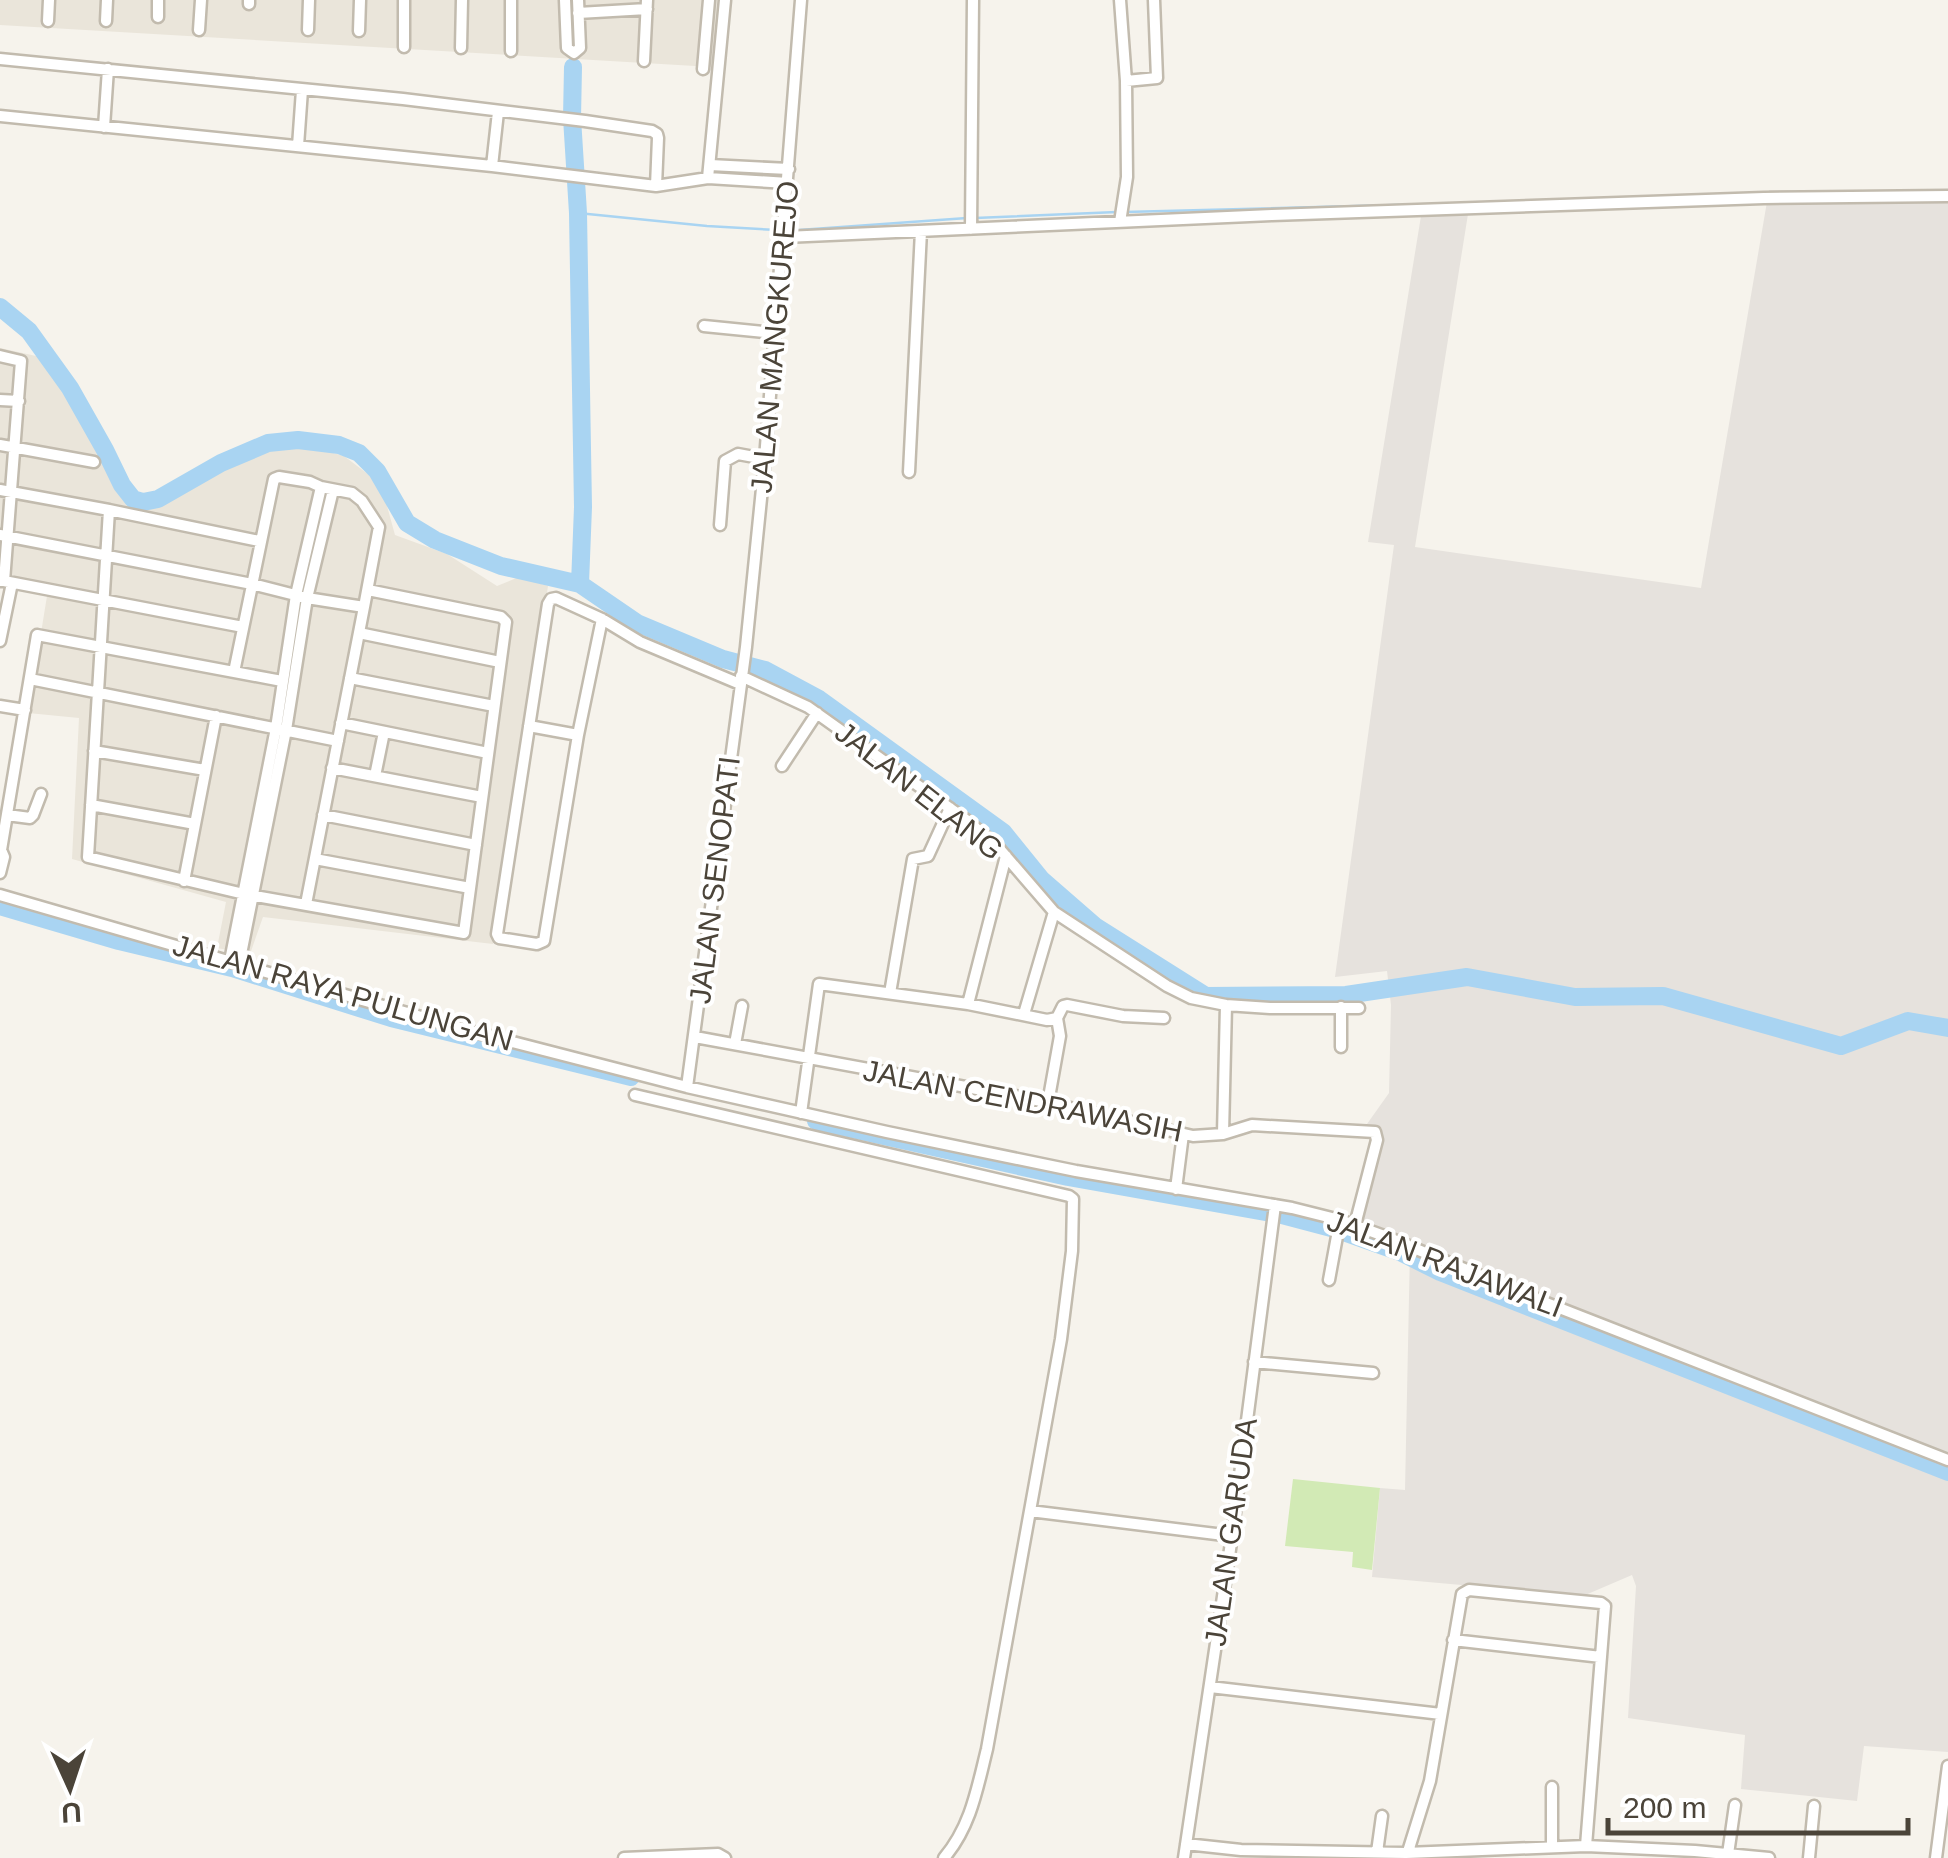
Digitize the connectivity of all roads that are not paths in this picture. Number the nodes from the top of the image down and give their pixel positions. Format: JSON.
{"nodes":[{"id":1,"x":49,"y":0,"type":"edge"},
{"id":2,"x":107,"y":0,"type":"edge"},
{"id":3,"x":158,"y":0,"type":"edge"},
{"id":4,"x":201,"y":0,"type":"edge"},
{"id":5,"x":310,"y":0,"type":"edge"},
{"id":6,"x":360,"y":0,"type":"edge"},
{"id":7,"x":404,"y":0,"type":"edge"},
{"id":8,"x":462,"y":0,"type":"edge"},
{"id":9,"x":511,"y":0,"type":"edge"},
{"id":10,"x":565,"y":0,"type":"edge"},
{"id":11,"x":709,"y":0,"type":"edge"},
{"id":12,"x":725,"y":0,"type":"edge"},
{"id":13,"x":801,"y":0,"type":"edge"},
{"id":14,"x":972,"y":0,"type":"edge"},
{"id":15,"x":1120,"y":0,"type":"edge"},
{"id":16,"x":1154,"y":0,"type":"edge"},
{"id":17,"x":647,"y":4,"type":"edge"},
{"id":18,"x":578,"y":6,"type":"edge"},
{"id":19,"x":158,"y":18,"type":"dead end"},
{"id":20,"x":106,"y":21,"type":"dead end"},
{"id":21,"x":48,"y":22,"type":"dead end"},
{"id":22,"x":200,"y":30,"type":"dead end"},
{"id":23,"x":308,"y":30,"type":"dead end"},
{"id":24,"x":359,"y":30,"type":"dead end"},
{"id":25,"x":404,"y":47,"type":"dead end"},
{"id":26,"x":460,"y":48,"type":"dead end"},
{"id":27,"x":511,"y":51,"type":"dead end"},
{"id":28,"x":0,"y":59,"type":"edge"},
{"id":29,"x":644,"y":61,"type":"dead end"},
{"id":30,"x":108,"y":69,"type":"junction"},
{"id":31,"x":703,"y":69,"type":"dead end"},
{"id":32,"x":1126,"y":81,"type":"junction"},
{"id":33,"x":302,"y":90,"type":"junction"},
{"id":34,"x":498,"y":112,"type":"junction"},
{"id":35,"x":0,"y":116,"type":"edge"},
{"id":36,"x":104,"y":127,"type":"junction"},
{"id":37,"x":298,"y":146,"type":"junction"},
{"id":38,"x":710,"y":165,"type":"junction"},
{"id":39,"x":492,"y":166,"type":"junction"},
{"id":40,"x":789,"y":169,"type":"junction"},
{"id":41,"x":708,"y":178,"type":"junction"},
{"id":42,"x":788,"y":183,"type":"junction"},
{"id":43,"x":656,"y":186,"type":"junction"},
{"id":44,"x":1948,"y":196,"type":"edge"},
{"id":45,"x":1121,"y":216,"type":"junction"},
{"id":46,"x":971,"y":223,"type":"junction"},
{"id":47,"x":785,"y":230,"type":"junction"},
{"id":48,"x":921,"y":231,"type":"junction"},
{"id":49,"x":704,"y":326,"type":"dead end"},
{"id":50,"x":776,"y":333,"type":"junction"},
{"id":51,"x":0,"y":356,"type":"edge"},
{"id":52,"x":0,"y":400,"type":"edge"},
{"id":53,"x":19,"y":401,"type":"junction"},
{"id":54,"x":0,"y":445,"type":"edge"},
{"id":55,"x":16,"y":446,"type":"junction"},
{"id":56,"x":766,"y":459,"type":"junction"},
{"id":57,"x":94,"y":462,"type":"dead end"},
{"id":58,"x":909,"y":472,"type":"dead end"},
{"id":59,"x":320,"y":486,"type":"junction"},
{"id":60,"x":5,"y":490,"type":"edge"},
{"id":61,"x":333,"y":490,"type":"junction"},
{"id":62,"x":109,"y":510,"type":"junction"},
{"id":63,"x":720,"y":526,"type":"dead end"},
{"id":64,"x":4,"y":536,"type":"edge"},
{"id":65,"x":259,"y":541,"type":"junction"},
{"id":66,"x":106,"y":556,"type":"junction"},
{"id":67,"x":5,"y":582,"type":"edge"},
{"id":68,"x":252,"y":584,"type":"junction"},
{"id":69,"x":368,"y":590,"type":"junction"},
{"id":70,"x":302,"y":596,"type":"junction"},
{"id":71,"x":103,"y":601,"type":"junction"},
{"id":72,"x":364,"y":606,"type":"junction"},
{"id":73,"x":602,"y":619,"type":"junction"},
{"id":74,"x":243,"y":628,"type":"junction"},
{"id":75,"x":359,"y":633,"type":"junction"},
{"id":76,"x":0,"y":641,"type":"edge"},
{"id":77,"x":100,"y":646,"type":"junction"},
{"id":78,"x":500,"y":662,"type":"junction"},
{"id":79,"x":234,"y":672,"type":"junction"},
{"id":80,"x":350,"y":678,"type":"junction"},
{"id":81,"x":741,"y":678,"type":"junction"},
{"id":82,"x":30,"y":679,"type":"junction"},
{"id":83,"x":282,"y":681,"type":"junction"},
{"id":84,"x":98,"y":692,"type":"junction"},
{"id":85,"x":0,"y":706,"type":"edge"},
{"id":86,"x":494,"y":706,"type":"junction"},
{"id":87,"x":24,"y":710,"type":"junction"},
{"id":88,"x":817,"y":713,"type":"junction"},
{"id":89,"x":216,"y":716,"type":"junction"},
{"id":90,"x":341,"y":722,"type":"junction"},
{"id":91,"x":529,"y":726,"type":"junction"},
{"id":92,"x":281,"y":729,"type":"junction"},
{"id":93,"x":384,"y":732,"type":"junction"},
{"id":94,"x":578,"y":735,"type":"junction"},
{"id":95,"x":338,"y":741,"type":"junction"},
{"id":96,"x":94,"y":750,"type":"junction"},
{"id":97,"x":488,"y":754,"type":"junction"},
{"id":98,"x":782,"y":766,"type":"dead end"},
{"id":99,"x":332,"y":768,"type":"junction"},
{"id":100,"x":205,"y":770,"type":"junction"},
{"id":101,"x":375,"y":776,"type":"junction"},
{"id":102,"x":41,"y":794,"type":"dead end"},
{"id":103,"x":482,"y":797,"type":"junction"},
{"id":104,"x":91,"y":805,"type":"junction"},
{"id":105,"x":950,"y":808,"type":"junction"},
{"id":106,"x":7,"y":815,"type":"junction"},
{"id":107,"x":323,"y":815,"type":"junction"},
{"id":108,"x":194,"y":824,"type":"junction"},
{"id":109,"x":476,"y":844,"type":"junction"},
{"id":110,"x":1006,"y":856,"type":"junction"},
{"id":111,"x":314,"y":859,"type":"junction"},
{"id":112,"x":0,"y":872,"type":"edge"},
{"id":113,"x":184,"y":880,"type":"junction"},
{"id":114,"x":470,"y":888,"type":"junction"},
{"id":115,"x":249,"y":895,"type":"junction"},
{"id":116,"x":0,"y":896,"type":"edge"},
{"id":117,"x":306,"y":904,"type":"junction"},
{"id":118,"x":1054,"y":912,"type":"junction"},
{"id":119,"x":235,"y":963,"type":"junction"},
{"id":120,"x":890,"y":993,"type":"junction"},
{"id":121,"x":968,"y":1004,"type":"junction"},
{"id":122,"x":1226,"y":1005,"type":"junction"},
{"id":123,"x":742,"y":1006,"type":"dead end"},
{"id":124,"x":1342,"y":1008,"type":"junction"},
{"id":125,"x":1359,"y":1008,"type":"dead end"},
{"id":126,"x":1024,"y":1014,"type":"junction"},
{"id":127,"x":1057,"y":1018,"type":"junction"},
{"id":128,"x":1164,"y":1018,"type":"dead end"},
{"id":129,"x":695,"y":1036,"type":"junction"},
{"id":130,"x":736,"y":1044,"type":"junction"},
{"id":131,"x":1340,"y":1047,"type":"dead end"},
{"id":132,"x":808,"y":1058,"type":"junction"},
{"id":133,"x":687,"y":1087,"type":"junction"},
{"id":134,"x":635,"y":1095,"type":"dead end"},
{"id":135,"x":1048,"y":1103,"type":"junction"},
{"id":136,"x":801,"y":1113,"type":"junction"},
{"id":137,"x":1184,"y":1134,"type":"junction"},
{"id":138,"x":1223,"y":1134,"type":"junction"},
{"id":139,"x":1176,"y":1189,"type":"junction"},
{"id":140,"x":1274,"y":1210,"type":"junction"},
{"id":141,"x":1355,"y":1225,"type":"junction"},
{"id":142,"x":1338,"y":1230,"type":"junction"},
{"id":143,"x":1329,"y":1280,"type":"dead end"},
{"id":144,"x":1254,"y":1362,"type":"junction"},
{"id":145,"x":1373,"y":1374,"type":"dead end"},
{"id":146,"x":1948,"y":1460,"type":"edge"},
{"id":147,"x":1030,"y":1511,"type":"junction"},
{"id":148,"x":1232,"y":1536,"type":"junction"},
{"id":149,"x":1453,"y":1640,"type":"junction"},
{"id":150,"x":1602,"y":1657,"type":"junction"},
{"id":151,"x":1210,"y":1687,"type":"junction"},
{"id":152,"x":1441,"y":1714,"type":"junction"},
{"id":153,"x":1948,"y":1766,"type":"edge"},
{"id":154,"x":1552,"y":1788,"type":"dead end"},
{"id":155,"x":1735,"y":1805,"type":"dead end"},
{"id":156,"x":1814,"y":1806,"type":"dead end"},
{"id":157,"x":1382,"y":1816,"type":"dead end"},
{"id":158,"x":1186,"y":1844,"type":"junction"},
{"id":159,"x":1586,"y":1846,"type":"junction"},
{"id":160,"x":1545,"y":1851,"type":"edge"},
{"id":161,"x":1377,"y":1852,"type":"junction"},
{"id":162,"x":1510,"y":1853,"type":"edge"},
{"id":163,"x":1282,"y":1854,"type":"edge"},
{"id":164,"x":1695,"y":1854,"type":"edge"},
{"id":165,"x":1728,"y":1854,"type":"junction"},
{"id":166,"x":1406,"y":1856,"type":"edge"},
{"id":167,"x":1744,"y":1857,"type":"edge"},
{"id":168,"x":624,"y":1858,"type":"edge"},
{"id":169,"x":725,"y":1858,"type":"edge"},
{"id":170,"x":944,"y":1858,"type":"edge"},
{"id":171,"x":1184,"y":1858,"type":"edge"},
{"id":172,"x":1769,"y":1858,"type":"edge"},
{"id":173,"x":1809,"y":1858,"type":"edge"},
{"id":174,"x":1936,"y":1858,"type":"edge"}],
"edges":[{"from":1,"to":21,"type":"street"},
{"from":2,"to":20,"type":"street"},
{"from":3,"to":19,"type":"street"},
{"from":4,"to":22,"type":"street"},
{"from":5,"to":23,"type":"street"},
{"from":6,"to":24,"type":"street"},
{"from":7,"to":25,"type":"street"},
{"from":8,"to":26,"type":"street"},
{"from":9,"to":27,"type":"street"},
{"from":10,"to":18,"type":"street"},
{"from":11,"to":31,"type":"street"},
{"from":12,"to":38,"type":"street"},
{"from":13,"to":40,"type":"street","name":"JALAN MANGKUREJO"},
{"from":14,"to":46,"type":"street"},
{"from":15,"to":32,"type":"street"},
{"from":16,"to":32,"type":"street"},
{"from":17,"to":18,"type":"street"},
{"from":17,"to":29,"type":"street"},
{"from":28,"to":30,"type":"street"},
{"from":30,"to":33,"type":"street"},
{"from":30,"to":36,"type":"street"},
{"from":32,"to":45,"type":"street"},
{"from":33,"to":34,"type":"street"},
{"from":33,"to":37,"type":"street"},
{"from":34,"to":39,"type":"street"},
{"from":34,"to":43,"type":"street"},
{"from":35,"to":36,"type":"street"},
{"from":36,"to":37,"type":"street"},
{"from":37,"to":39,"type":"street"},
{"from":38,"to":40,"type":"street"},
{"from":38,"to":41,"type":"street"},
{"from":39,"to":43,"type":"street"},
{"from":40,"to":42,"type":"street","name":"JALAN MANGKUREJO"},
{"from":41,"to":42,"type":"street"},
{"from":41,"to":43,"type":"street"},
{"from":42,"to":47,"type":"street","name":"JALAN MANGKUREJO"},
{"from":44,"to":45,"type":"street"},
{"from":45,"to":46,"type":"street"},
{"from":46,"to":48,"type":"street"},
{"from":47,"to":48,"type":"street"},
{"from":47,"to":50,"type":"street","name":"JALAN MANGKUREJO"},
{"from":48,"to":58,"type":"street"},
{"from":49,"to":50,"type":"street"},
{"from":50,"to":56,"type":"street","name":"JALAN MANGKUREJO"},
{"from":51,"to":53,"type":"street"},
{"from":52,"to":53,"type":"street"},
{"from":53,"to":55,"type":"street"},
{"from":54,"to":55,"type":"street"},
{"from":55,"to":57,"type":"street"},
{"from":55,"to":60,"type":"street"},
{"from":56,"to":63,"type":"street"},
{"from":56,"to":81,"type":"street","name":"JALAN MANGKUREJO"},
{"from":59,"to":61,"type":"street"},
{"from":59,"to":65,"type":"street"},
{"from":59,"to":70,"type":"street"},
{"from":60,"to":62,"type":"street"},
{"from":60,"to":64,"type":"street"},
{"from":61,"to":69,"type":"street"},
{"from":61,"to":70,"type":"street"},
{"from":62,"to":65,"type":"street"},
{"from":62,"to":66,"type":"street"},
{"from":64,"to":66,"type":"street"},
{"from":64,"to":67,"type":"street"},
{"from":65,"to":68,"type":"street"},
{"from":66,"to":68,"type":"street"},
{"from":66,"to":71,"type":"street"},
{"from":67,"to":71,"type":"street"},
{"from":67,"to":76,"type":"street"},
{"from":68,"to":70,"type":"street"},
{"from":68,"to":74,"type":"street"},
{"from":69,"to":72,"type":"street"},
{"from":69,"to":78,"type":"street"},
{"from":70,"to":72,"type":"street"},
{"from":70,"to":83,"type":"street"},
{"from":70,"to":92,"type":"street"},
{"from":71,"to":74,"type":"street"},
{"from":71,"to":77,"type":"street"},
{"from":72,"to":75,"type":"street"},
{"from":73,"to":81,"type":"street","name":"JALAN ELANG"},
{"from":73,"to":91,"type":"street","name":"JALAN ELANG"},
{"from":73,"to":94,"type":"street"},
{"from":74,"to":79,"type":"street"},
{"from":75,"to":78,"type":"street"},
{"from":75,"to":80,"type":"street"},
{"from":77,"to":79,"type":"street"},
{"from":77,"to":82,"type":"street"},
{"from":77,"to":84,"type":"street"},
{"from":78,"to":86,"type":"street"},
{"from":79,"to":83,"type":"street"},
{"from":80,"to":86,"type":"street"},
{"from":80,"to":90,"type":"street"},
{"from":81,"to":88,"type":"street","name":"JALAN ELANG"},
{"from":81,"to":129,"type":"street","name":"JALAN SENOPATI"},
{"from":82,"to":84,"type":"street"},
{"from":82,"to":87,"type":"street"},
{"from":83,"to":92,"type":"street"},
{"from":84,"to":89,"type":"street"},
{"from":84,"to":96,"type":"street"},
{"from":85,"to":87,"type":"street"},
{"from":86,"to":97,"type":"street"},
{"from":87,"to":106,"type":"street"},
{"from":88,"to":98,"type":"street"},
{"from":88,"to":105,"type":"street","name":"JALAN ELANG"},
{"from":89,"to":92,"type":"street"},
{"from":89,"to":100,"type":"street"},
{"from":90,"to":93,"type":"street"},
{"from":90,"to":95,"type":"street"},
{"from":91,"to":94,"type":"street"},
{"from":91,"to":94,"type":"street"},
{"from":92,"to":95,"type":"street"},
{"from":92,"to":115,"type":"street"},
{"from":93,"to":97,"type":"street"},
{"from":93,"to":101,"type":"street"},
{"from":95,"to":99,"type":"street"},
{"from":96,"to":100,"type":"street"},
{"from":96,"to":104,"type":"street"},
{"from":97,"to":103,"type":"street"},
{"from":99,"to":101,"type":"street"},
{"from":99,"to":107,"type":"street"},
{"from":100,"to":108,"type":"street"},
{"from":101,"to":103,"type":"street"},
{"from":102,"to":106,"type":"street"},
{"from":103,"to":109,"type":"street"},
{"from":104,"to":108,"type":"street"},
{"from":104,"to":113,"type":"street"},
{"from":105,"to":110,"type":"street","name":"JALAN ELANG"},
{"from":105,"to":120,"type":"street"},
{"from":106,"to":112,"type":"street"},
{"from":107,"to":109,"type":"street"},
{"from":107,"to":111,"type":"street"},
{"from":108,"to":113,"type":"street"},
{"from":109,"to":114,"type":"street"},
{"from":110,"to":118,"type":"street","name":"JALAN ELANG"},
{"from":110,"to":121,"type":"street"},
{"from":111,"to":114,"type":"street"},
{"from":111,"to":117,"type":"street"},
{"from":113,"to":115,"type":"street"},
{"from":114,"to":117,"type":"street"},
{"from":115,"to":117,"type":"street"},
{"from":115,"to":119,"type":"street"},
{"from":116,"to":119,"type":"street","name":"JALAN RAYA PULUNGAN"},
{"from":118,"to":122,"type":"street","name":"JALAN ELANG"},
{"from":118,"to":126,"type":"street"},
{"from":119,"to":133,"type":"street","name":"JALAN RAYA PULUNGAN"},
{"from":120,"to":121,"type":"street"},
{"from":120,"to":132,"type":"street"},
{"from":121,"to":126,"type":"street"},
{"from":122,"to":124,"type":"street","name":"JALAN ELANG"},
{"from":122,"to":138,"type":"street"},
{"from":123,"to":130,"type":"street"},
{"from":124,"to":125,"type":"street","name":"JALAN ELANG"},
{"from":124,"to":131,"type":"street"},
{"from":126,"to":127,"type":"street"},
{"from":127,"to":128,"type":"street"},
{"from":127,"to":135,"type":"street"},
{"from":129,"to":130,"type":"street","name":"JALAN CENDRAWASIH"},
{"from":129,"to":133,"type":"street","name":"JALAN SENOPATI"},
{"from":130,"to":132,"type":"street","name":"JALAN CENDRAWASIH"},
{"from":132,"to":135,"type":"street","name":"JALAN CENDRAWASIH"},
{"from":132,"to":136,"type":"street"},
{"from":133,"to":136,"type":"street","name":"JALAN RAJAWALI"},
{"from":134,"to":147,"type":"street"},
{"from":135,"to":137,"type":"street","name":"JALAN CENDRAWASIH"},
{"from":136,"to":139,"type":"street","name":"JALAN RAJAWALI"},
{"from":137,"to":138,"type":"street","name":"JALAN CENDRAWASIH"},
{"from":137,"to":139,"type":"street"},
{"from":138,"to":141,"type":"street","name":"JALAN CENDRAWASIH"},
{"from":139,"to":140,"type":"street","name":"JALAN RAJAWALI"},
{"from":140,"to":142,"type":"street","name":"JALAN RAJAWALI"},
{"from":140,"to":144,"type":"street","name":"JALAN GARUDA"},
{"from":141,"to":142,"type":"street","name":"JALAN RAJAWALI"},
{"from":141,"to":146,"type":"street","name":"JALAN RAJAWALI"},
{"from":142,"to":143,"type":"street"},
{"from":144,"to":145,"type":"street"},
{"from":144,"to":148,"type":"street","name":"JALAN GARUDA"},
{"from":147,"to":148,"type":"street"},
{"from":147,"to":170,"type":"street"},
{"from":148,"to":151,"type":"street","name":"JALAN GARUDA"},
{"from":149,"to":150,"type":"street"},
{"from":149,"to":150,"type":"street"},
{"from":149,"to":152,"type":"street"},
{"from":150,"to":159,"type":"street"},
{"from":151,"to":152,"type":"street"},
{"from":151,"to":158,"type":"street","name":"JALAN GARUDA"},
{"from":152,"to":166,"type":"street"},
{"from":153,"to":174,"type":"street"},
{"from":154,"to":160,"type":"street"},
{"from":155,"to":165,"type":"street"},
{"from":156,"to":173,"type":"street"},
{"from":157,"to":161,"type":"street"},
{"from":158,"to":163,"type":"street"},
{"from":158,"to":171,"type":"street","name":"JALAN GARUDA"},
{"from":159,"to":160,"type":"street"},
{"from":159,"to":164,"type":"street"},
{"from":160,"to":162,"type":"street"},
{"from":161,"to":163,"type":"street"},
{"from":161,"to":166,"type":"street"},
{"from":162,"to":166,"type":"street"},
{"from":164,"to":165,"type":"street"},
{"from":165,"to":167,"type":"street"},
{"from":167,"to":172,"type":"street"},
{"from":168,"to":169,"type":"street"}]}
